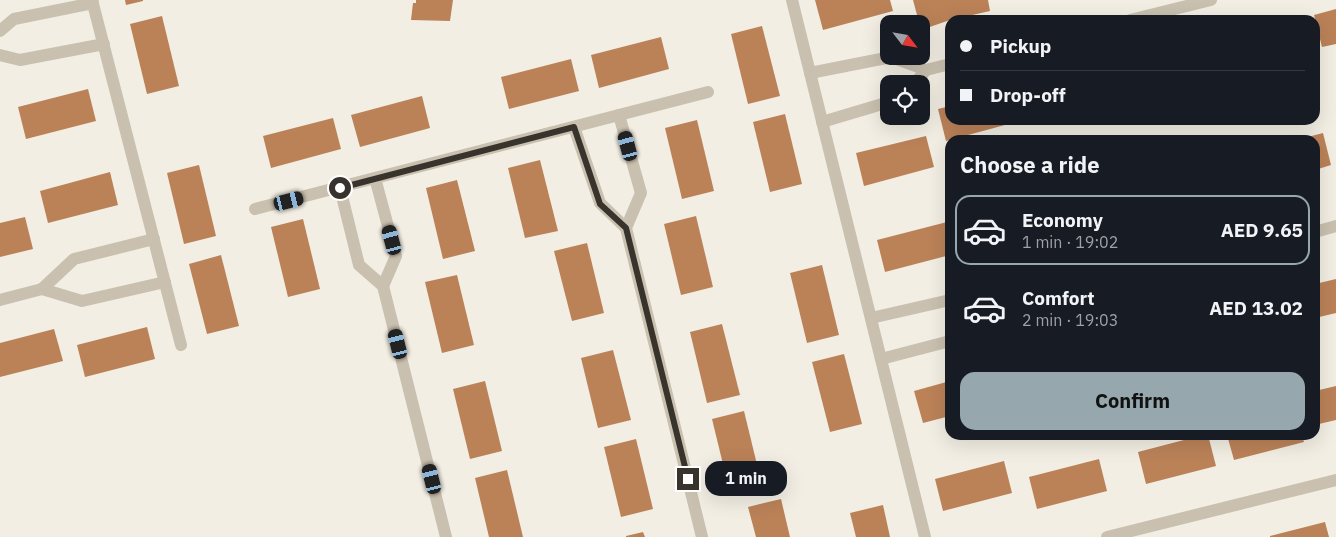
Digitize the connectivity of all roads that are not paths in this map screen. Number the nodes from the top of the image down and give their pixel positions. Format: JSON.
{"nodes":[{"id":1,"x":792,"y":0,"type":"edge"},
{"id":2,"x":1211,"y":0,"type":"edge"},
{"id":3,"x":92,"y":2,"type":"edge"},
{"id":4,"x":1150,"y":15,"type":"edge"},
{"id":5,"x":0,"y":31,"type":"edge"},
{"id":6,"x":104,"y":44,"type":"junction"},
{"id":7,"x":0,"y":55,"type":"edge"},
{"id":8,"x":945,"y":65,"type":"edge"},
{"id":9,"x":926,"y":70,"type":"junction"},
{"id":10,"x":810,"y":73,"type":"junction"},
{"id":11,"x":922,"y":75,"type":"edge"},
{"id":12,"x":708,"y":92,"type":"dead end"},
{"id":13,"x":880,"y":105,"type":"edge"},
{"id":14,"x":619,"y":115,"type":"junction"},
{"id":15,"x":822,"y":122,"type":"junction"},
{"id":16,"x":574,"y":127,"type":"junction"},
{"id":17,"x":376,"y":178,"type":"junction"},
{"id":18,"x":340,"y":188,"type":"junction"},
{"id":19,"x":255,"y":209,"type":"dead end"},
{"id":20,"x":1336,"y":226,"type":"edge"},
{"id":21,"x":626,"y":228,"type":"junction"},
{"id":22,"x":1320,"y":231,"type":"edge"},
{"id":23,"x":154,"y":239,"type":"junction"},
{"id":24,"x":165,"y":282,"type":"junction"},
{"id":25,"x":383,"y":286,"type":"junction"},
{"id":26,"x":42,"y":289,"type":"junction"},
{"id":27,"x":0,"y":300,"type":"edge"},
{"id":28,"x":945,"y":301,"type":"edge"},
{"id":29,"x":871,"y":318,"type":"junction"},
{"id":30,"x":945,"y":342,"type":"edge"},
{"id":31,"x":181,"y":346,"type":"dead end"},
{"id":32,"x":881,"y":359,"type":"junction"},
{"id":33,"x":1336,"y":480,"type":"edge"},
{"id":34,"x":446,"y":537,"type":"edge"},
{"id":35,"x":702,"y":537,"type":"edge"},
{"id":36,"x":926,"y":537,"type":"edge"},
{"id":37,"x":1107,"y":537,"type":"edge"}],
"edges":[{"from":1,"to":10,"type":"street"},
{"from":2,"to":4,"type":"street"},
{"from":3,"to":5,"type":"street"},
{"from":3,"to":6,"type":"street"},
{"from":6,"to":7,"type":"street"},
{"from":6,"to":23,"type":"street"},
{"from":8,"to":9,"type":"street"},
{"from":9,"to":10,"type":"street"},
{"from":9,"to":11,"type":"street"},
{"from":10,"to":15,"type":"street"},
{"from":12,"to":14,"type":"street"},
{"from":13,"to":15,"type":"street"},
{"from":14,"to":16,"type":"street"},
{"from":14,"to":21,"type":"street"},
{"from":15,"to":29,"type":"street"},
{"from":16,"to":17,"type":"street"},
{"from":16,"to":21,"type":"street"},
{"from":17,"to":18,"type":"street"},
{"from":17,"to":25,"type":"street"},
{"from":18,"to":19,"type":"street"},
{"from":18,"to":25,"type":"street"},
{"from":20,"to":22,"type":"street"},
{"from":21,"to":35,"type":"street"},
{"from":23,"to":24,"type":"street"},
{"from":23,"to":26,"type":"street"},
{"from":24,"to":26,"type":"street"},
{"from":24,"to":31,"type":"street"},
{"from":25,"to":34,"type":"street"},
{"from":26,"to":27,"type":"street"},
{"from":28,"to":29,"type":"street"},
{"from":29,"to":32,"type":"street"},
{"from":30,"to":32,"type":"street"},
{"from":32,"to":36,"type":"street"},
{"from":33,"to":37,"type":"street"}]}
